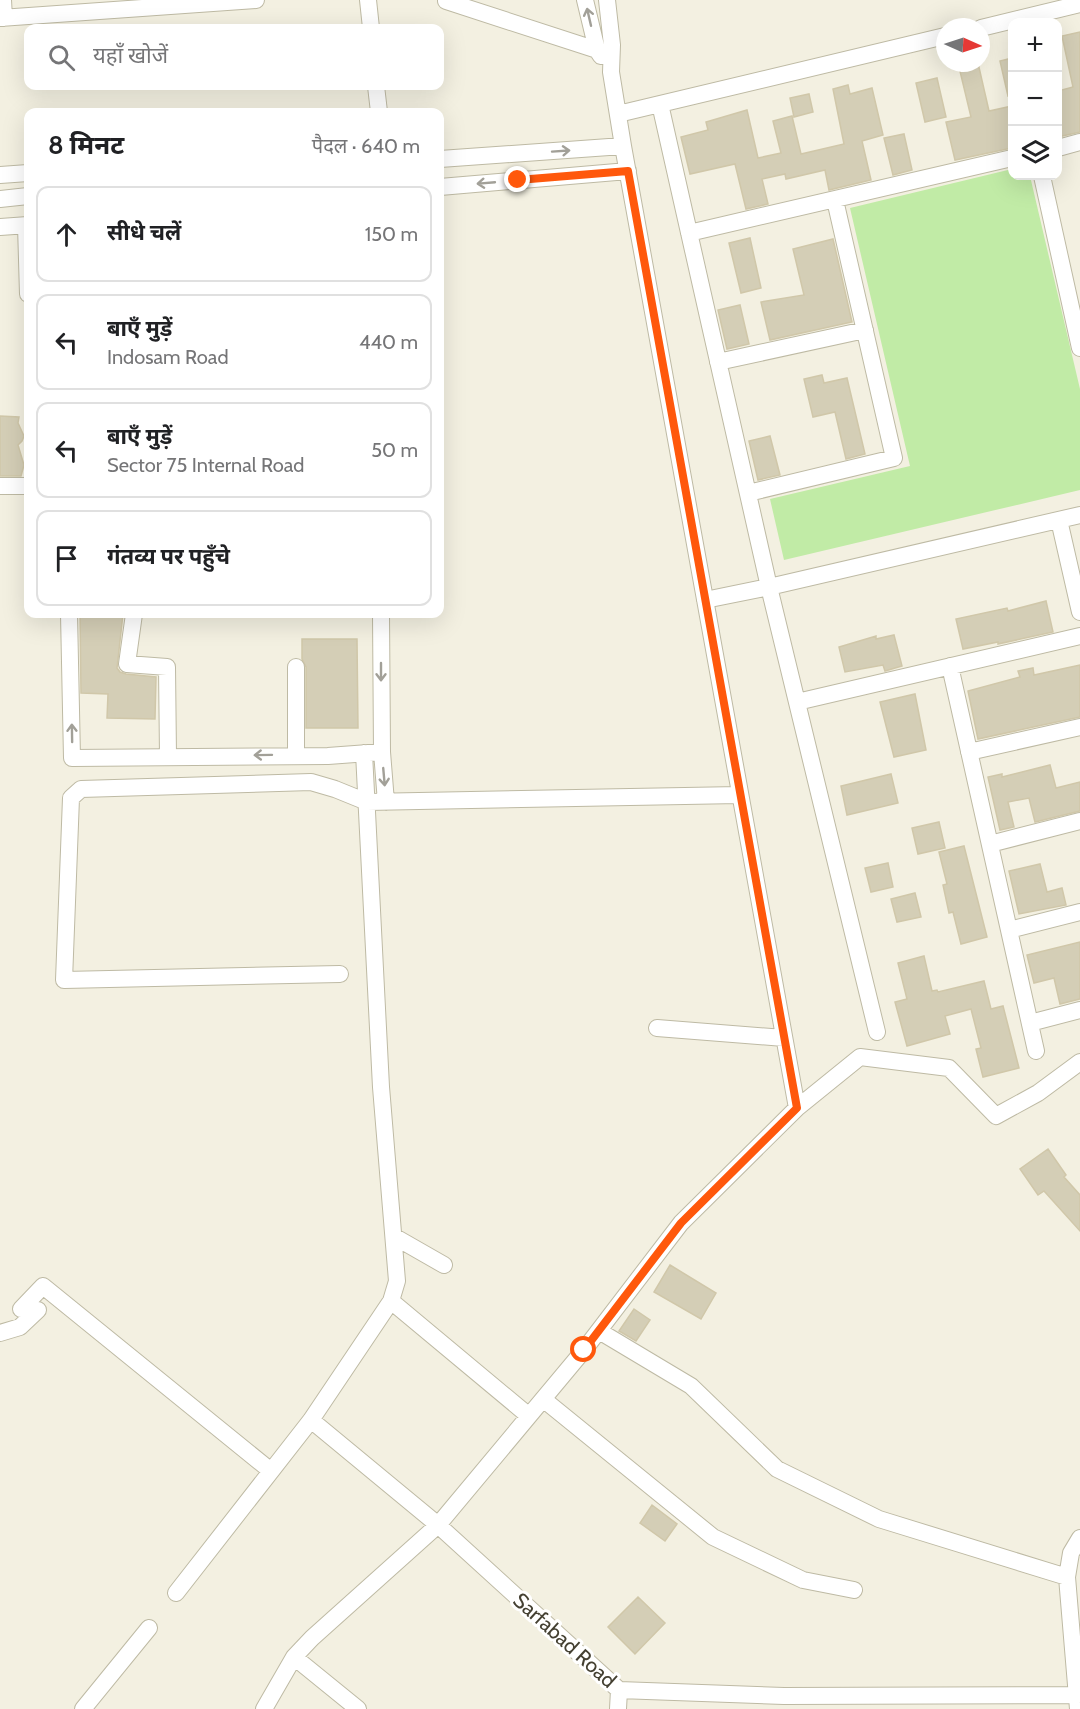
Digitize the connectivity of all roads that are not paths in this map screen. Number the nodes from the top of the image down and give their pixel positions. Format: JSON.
{"nodes":[{"id":1,"x":3,"y":0,"type":"edge"},
{"id":2,"x":256,"y":0,"type":"edge"},
{"id":3,"x":368,"y":0,"type":"edge"},
{"id":4,"x":585,"y":0,"type":"edge"},
{"id":5,"x":607,"y":0,"type":"edge"},
{"id":6,"x":446,"y":1,"type":"edge"},
{"id":7,"x":209,"y":2,"type":"edge"},
{"id":8,"x":1080,"y":4,"type":"edge"},
{"id":9,"x":2,"y":18,"type":"edge"},
{"id":10,"x":370,"y":24,"type":"edge"},
{"id":11,"x":990,"y":26,"type":"edge"},
{"id":12,"x":936,"y":38,"type":"edge"},
{"id":13,"x":597,"y":50,"type":"junction"},
{"id":14,"x":611,"y":72,"type":"junction"},
{"id":15,"x":376,"y":90,"type":"edge"},
{"id":16,"x":660,"y":105,"type":"junction"},
{"id":17,"x":379,"y":108,"type":"edge"},
{"id":18,"x":618,"y":114,"type":"junction"},
{"id":19,"x":1080,"y":142,"type":"edge"},
{"id":20,"x":623,"y":146,"type":"junction"},
{"id":21,"x":1062,"y":147,"type":"edge"},
{"id":22,"x":444,"y":159,"type":"edge"},
{"id":23,"x":1008,"y":159,"type":"edge"},
{"id":24,"x":628,"y":171,"type":"junction"},
{"id":25,"x":24,"y":173,"type":"edge"},
{"id":26,"x":0,"y":175,"type":"edge"},
{"id":27,"x":1043,"y":180,"type":"edge"},
{"id":28,"x":444,"y":187,"type":"edge"},
{"id":29,"x":24,"y":196,"type":"edge"},
{"id":30,"x":0,"y":199,"type":"edge"},
{"id":31,"x":835,"y":200,"type":"junction"},
{"id":32,"x":24,"y":225,"type":"edge"},
{"id":33,"x":0,"y":227,"type":"edge"},
{"id":34,"x":689,"y":233,"type":"junction"},
{"id":35,"x":1073,"y":285,"type":"edge"},
{"id":36,"x":865,"y":330,"type":"junction"},
{"id":37,"x":1080,"y":348,"type":"edge"},
{"id":38,"x":718,"y":362,"type":"junction"},
{"id":39,"x":0,"y":486,"type":"edge"},
{"id":40,"x":24,"y":486,"type":"edge"},
{"id":41,"x":748,"y":493,"type":"junction"},
{"id":42,"x":1080,"y":515,"type":"edge"},
{"id":43,"x":1059,"y":520,"type":"junction"},
{"id":44,"x":769,"y":587,"type":"junction"},
{"id":45,"x":705,"y":600,"type":"junction"},
{"id":46,"x":1080,"y":612,"type":"edge"},
{"id":47,"x":69,"y":618,"type":"edge"},
{"id":48,"x":133,"y":618,"type":"edge"},
{"id":49,"x":381,"y":618,"type":"edge"},
{"id":50,"x":1080,"y":636,"type":"edge"},
{"id":51,"x":950,"y":666,"type":"junction"},
{"id":52,"x":296,"y":667,"type":"dead end"},
{"id":53,"x":797,"y":702,"type":"junction"},
{"id":54,"x":1080,"y":727,"type":"edge"},
{"id":55,"x":382,"y":752,"type":"junction"},
{"id":56,"x":969,"y":752,"type":"junction"},
{"id":57,"x":364,"y":753,"type":"junction"},
{"id":58,"x":296,"y":755,"type":"junction"},
{"id":59,"x":168,"y":756,"type":"junction"},
{"id":60,"x":739,"y":795,"type":"junction"},
{"id":61,"x":367,"y":802,"type":"junction"},
{"id":62,"x":386,"y":802,"type":"junction"},
{"id":63,"x":1080,"y":820,"type":"edge"},
{"id":64,"x":990,"y":844,"type":"junction"},
{"id":65,"x":1080,"y":912,"type":"edge"},
{"id":66,"x":1009,"y":930,"type":"junction"},
{"id":67,"x":340,"y":974,"type":"dead end"},
{"id":68,"x":1080,"y":1010,"type":"edge"},
{"id":69,"x":1030,"y":1023,"type":"junction"},
{"id":70,"x":657,"y":1028,"type":"dead end"},
{"id":71,"x":877,"y":1032,"type":"dead end"},
{"id":72,"x":784,"y":1038,"type":"junction"},
{"id":73,"x":1036,"y":1051,"type":"dead end"},
{"id":74,"x":1080,"y":1062,"type":"edge"},
{"id":75,"x":797,"y":1108,"type":"junction"},
{"id":76,"x":394,"y":1237,"type":"junction"},
{"id":77,"x":444,"y":1265,"type":"dead end"},
{"id":78,"x":391,"y":1301,"type":"junction"},
{"id":79,"x":598,"y":1331,"type":"junction"},
{"id":80,"x":0,"y":1333,"type":"edge"},
{"id":81,"x":543,"y":1399,"type":"junction"},
{"id":82,"x":528,"y":1416,"type":"junction"},
{"id":83,"x":311,"y":1420,"type":"junction"},
{"id":84,"x":271,"y":1471,"type":"junction"},
{"id":85,"x":438,"y":1525,"type":"junction"},
{"id":86,"x":1080,"y":1538,"type":"edge"},
{"id":87,"x":1067,"y":1577,"type":"junction"},
{"id":88,"x":854,"y":1590,"type":"dead end"},
{"id":89,"x":176,"y":1593,"type":"dead end"},
{"id":90,"x":1075,"y":1603,"type":"edge"},
{"id":91,"x":150,"y":1628,"type":"dead end"},
{"id":92,"x":294,"y":1657,"type":"junction"},
{"id":93,"x":619,"y":1690,"type":"junction"},
{"id":94,"x":1078,"y":1702,"type":"edge"},
{"id":95,"x":83,"y":1709,"type":"edge"},
{"id":96,"x":264,"y":1709,"type":"edge"},
{"id":97,"x":358,"y":1709,"type":"edge"},
{"id":98,"x":618,"y":1709,"type":"edge"}],
"edges":[{"from":1,"to":9,"type":"street"},
{"from":2,"to":7,"type":"street"},
{"from":3,"to":10,"type":"street"},
{"from":13,"to":4,"type":"street","one_way":true},
{"from":5,"to":14,"type":"street"},
{"from":6,"to":13,"type":"street"},
{"from":7,"to":9,"type":"street"},
{"from":8,"to":11,"type":"street"},
{"from":12,"to":16,"type":"street"},
{"from":13,"to":14,"type":"street"},
{"from":14,"to":18,"type":"street"},
{"from":15,"to":17,"type":"street"},
{"from":16,"to":18,"type":"street"},
{"from":16,"to":34,"type":"street"},
{"from":18,"to":20,"type":"street"},
{"from":19,"to":21,"type":"street"},
{"from":22,"to":20,"type":"street","one_way":true},
{"from":20,"to":24,"type":"street"},
{"from":23,"to":31,"type":"street"},
{"from":24,"to":28,"type":"street","one_way":true},
{"from":24,"to":45,"type":"street"},
{"from":25,"to":26,"type":"street"},
{"from":27,"to":35,"type":"street"},
{"from":29,"to":30,"type":"street"},
{"from":31,"to":34,"type":"street"},
{"from":31,"to":36,"type":"street"},
{"from":32,"to":33,"type":"street"},
{"from":34,"to":38,"type":"street"},
{"from":35,"to":37,"type":"street"},
{"from":36,"to":38,"type":"street"},
{"from":36,"to":41,"type":"street"},
{"from":38,"to":41,"type":"street"},
{"from":39,"to":40,"type":"street"},
{"from":41,"to":44,"type":"street"},
{"from":42,"to":43,"type":"street"},
{"from":43,"to":44,"type":"street"},
{"from":43,"to":46,"type":"street"},
{"from":44,"to":45,"type":"street"},
{"from":44,"to":53,"type":"street"},
{"from":45,"to":60,"type":"street"},
{"from":59,"to":47,"type":"street","one_way":true},
{"from":48,"to":59,"type":"street"},
{"from":49,"to":55,"type":"street","one_way":true},
{"from":50,"to":51,"type":"street"},
{"from":51,"to":53,"type":"street"},
{"from":51,"to":56,"type":"street"},
{"from":52,"to":58,"type":"street"},
{"from":53,"to":71,"type":"street"},
{"from":54,"to":56,"type":"street"},
{"from":55,"to":57,"type":"street"},
{"from":55,"to":62,"type":"street","one_way":true},
{"from":56,"to":64,"type":"street"},
{"from":57,"to":58,"type":"street"},
{"from":57,"to":61,"type":"street"},
{"from":58,"to":59,"type":"street","one_way":true},
{"from":60,"to":62,"type":"street"},
{"from":60,"to":72,"type":"street"},
{"from":61,"to":62,"type":"street"},
{"from":61,"to":67,"type":"street"},
{"from":61,"to":76,"type":"street"},
{"from":63,"to":64,"type":"street"},
{"from":64,"to":66,"type":"street"},
{"from":65,"to":66,"type":"street"},
{"from":66,"to":69,"type":"street"},
{"from":68,"to":69,"type":"street"},
{"from":69,"to":73,"type":"street"},
{"from":70,"to":72,"type":"street"},
{"from":72,"to":75,"type":"street"},
{"from":74,"to":75,"type":"street"},
{"from":75,"to":79,"type":"street"},
{"from":76,"to":77,"type":"street"},
{"from":76,"to":78,"type":"street"},
{"from":78,"to":82,"type":"street"},
{"from":78,"to":83,"type":"street"},
{"from":79,"to":81,"type":"street"},
{"from":79,"to":87,"type":"street"},
{"from":80,"to":84,"type":"street"},
{"from":81,"to":82,"type":"street"},
{"from":81,"to":88,"type":"street"},
{"from":82,"to":85,"type":"street"},
{"from":83,"to":84,"type":"street"},
{"from":83,"to":85,"type":"street","name":"Sarfabad Road"},
{"from":84,"to":89,"type":"street"},
{"from":85,"to":92,"type":"street"},
{"from":85,"to":93,"type":"street","name":"Sarfabad Road"},
{"from":86,"to":87,"type":"street"},
{"from":87,"to":90,"type":"street"},
{"from":90,"to":94,"type":"street"},
{"from":91,"to":95,"type":"street"},
{"from":92,"to":96,"type":"street"},
{"from":92,"to":97,"type":"street"},
{"from":93,"to":94,"type":"street","name":"Sarfabad Road"},
{"from":93,"to":98,"type":"street"}]}
